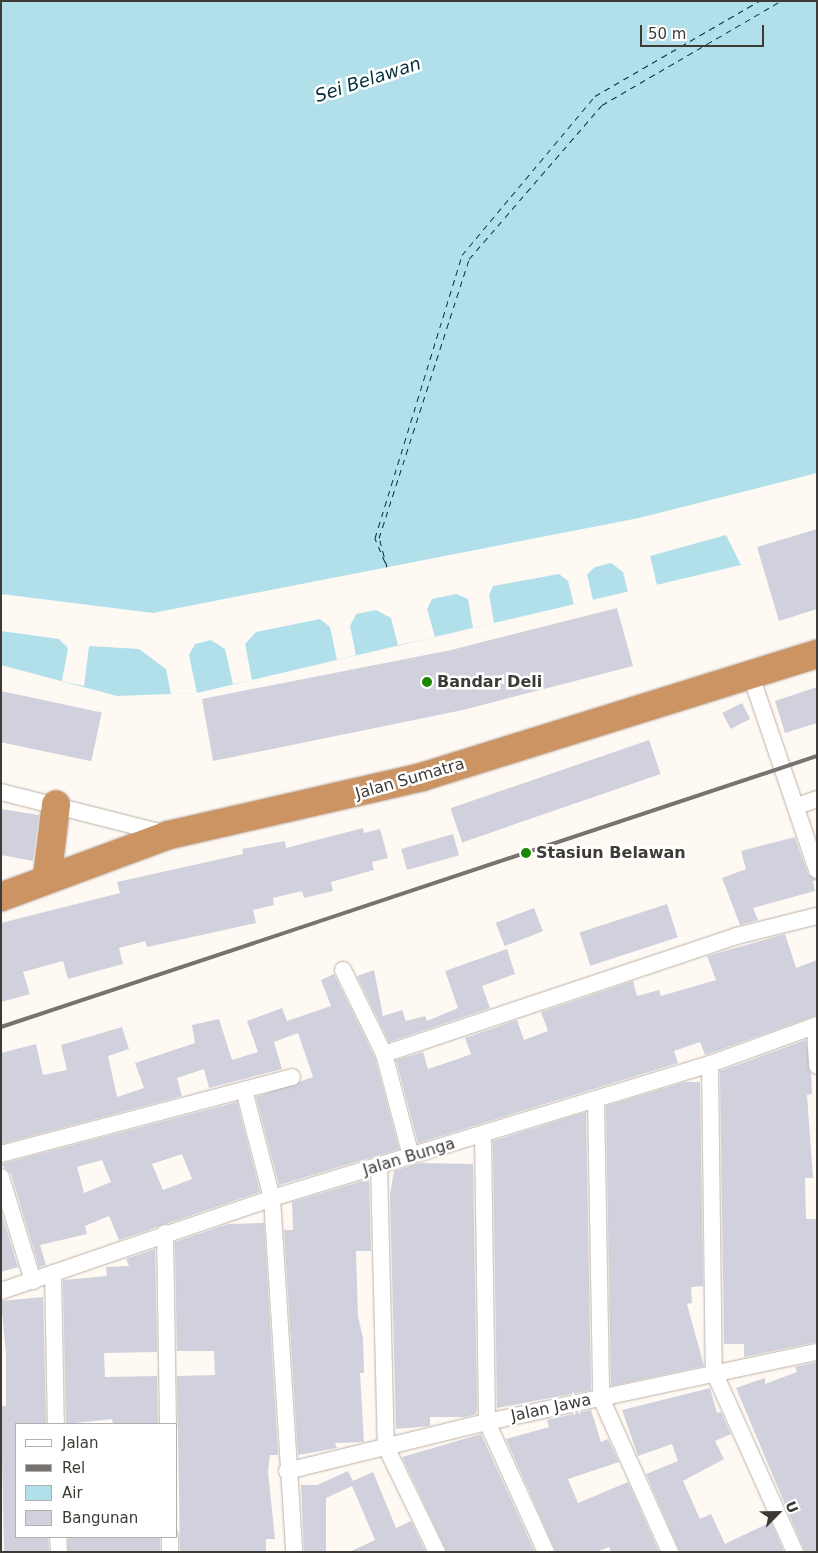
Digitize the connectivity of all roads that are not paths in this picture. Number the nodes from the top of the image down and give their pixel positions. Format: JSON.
{"nodes":[{"id":1,"x":817,"y":654,"type":"edge"},
{"id":2,"x":751,"y":676,"type":"junction"},
{"id":3,"x":1,"y":792,"type":"edge"},
{"id":4,"x":817,"y":799,"type":"edge"},
{"id":5,"x":56,"y":805,"type":"junction"},
{"id":6,"x":797,"y":806,"type":"junction"},
{"id":7,"x":169,"y":835,"type":"junction"},
{"id":8,"x":817,"y":870,"type":"edge"},
{"id":9,"x":47,"y":878,"type":"junction"},
{"id":10,"x":1,"y":897,"type":"edge"},
{"id":11,"x":817,"y":916,"type":"edge"},
{"id":12,"x":344,"y":970,"type":"dead end"},
{"id":13,"x":816,"y":1026,"type":"edge"},
{"id":14,"x":384,"y":1054,"type":"junction"},
{"id":15,"x":710,"y":1064,"type":"junction"},
{"id":16,"x":817,"y":1066,"type":"edge"},
{"id":17,"x":292,"y":1077,"type":"dead end"},
{"id":18,"x":244,"y":1090,"type":"junction"},
{"id":19,"x":596,"y":1099,"type":"junction"},
{"id":20,"x":483,"y":1134,"type":"junction"},
{"id":21,"x":1,"y":1154,"type":"edge"},
{"id":22,"x":411,"y":1156,"type":"junction"},
{"id":23,"x":379,"y":1166,"type":"junction"},
{"id":24,"x":1,"y":1177,"type":"edge"},
{"id":25,"x":272,"y":1198,"type":"junction"},
{"id":26,"x":165,"y":1233,"type":"junction"},
{"id":27,"x":53,"y":1273,"type":"junction"},
{"id":28,"x":33,"y":1281,"type":"junction"},
{"id":29,"x":1,"y":1291,"type":"edge"},
{"id":30,"x":817,"y":1352,"type":"edge"},
{"id":31,"x":714,"y":1372,"type":"junction"},
{"id":32,"x":601,"y":1398,"type":"junction"},
{"id":33,"x":487,"y":1422,"type":"junction"},
{"id":34,"x":56,"y":1423,"type":"edge"},
{"id":35,"x":168,"y":1423,"type":"edge"},
{"id":36,"x":386,"y":1447,"type":"junction"},
{"id":37,"x":287,"y":1471,"type":"junction"},
{"id":38,"x":58,"y":1538,"type":"edge"},
{"id":39,"x":170,"y":1538,"type":"edge"},
{"id":40,"x":59,"y":1552,"type":"edge"},
{"id":41,"x":170,"y":1552,"type":"edge"},
{"id":42,"x":294,"y":1552,"type":"edge"},
{"id":43,"x":437,"y":1552,"type":"edge"},
{"id":44,"x":546,"y":1552,"type":"edge"},
{"id":45,"x":670,"y":1552,"type":"edge"},
{"id":46,"x":795,"y":1552,"type":"edge"}],
"edges":[{"from":1,"to":2,"type":"highway","name":"Jalan Sumatra"},
{"from":2,"to":6,"type":"street"},
{"from":2,"to":7,"type":"highway","name":"Jalan Sumatra"},
{"from":3,"to":5,"type":"street"},
{"from":4,"to":6,"type":"street"},
{"from":5,"to":7,"type":"street"},
{"from":5,"to":9,"type":"highway"},
{"from":6,"to":8,"type":"street"},
{"from":7,"to":9,"type":"highway","name":"Jalan Sumatra"},
{"from":9,"to":10,"type":"highway","name":"Jalan Sumatra"},
{"from":11,"to":14,"type":"street"},
{"from":12,"to":14,"type":"street"},
{"from":13,"to":15,"type":"street","name":"Jalan Bunga"},
{"from":13,"to":16,"type":"street"},
{"from":14,"to":22,"type":"street"},
{"from":15,"to":19,"type":"street","name":"Jalan Bunga"},
{"from":15,"to":31,"type":"street"},
{"from":17,"to":18,"type":"street"},
{"from":18,"to":21,"type":"street"},
{"from":18,"to":25,"type":"street"},
{"from":19,"to":20,"type":"street","name":"Jalan Bunga"},
{"from":19,"to":32,"type":"street"},
{"from":20,"to":22,"type":"street","name":"Jalan Bunga"},
{"from":20,"to":33,"type":"street"},
{"from":22,"to":23,"type":"street","name":"Jalan Bunga"},
{"from":23,"to":25,"type":"street","name":"Jalan Bunga"},
{"from":23,"to":36,"type":"street"},
{"from":24,"to":28,"type":"street"},
{"from":25,"to":26,"type":"street","name":"Jalan Bunga"},
{"from":25,"to":37,"type":"street"},
{"from":26,"to":27,"type":"street","name":"Jalan Bunga"},
{"from":26,"to":35,"type":"street"},
{"from":27,"to":28,"type":"street","name":"Jalan Bunga"},
{"from":27,"to":34,"type":"street"},
{"from":28,"to":29,"type":"street","name":"Jalan Bunga"},
{"from":30,"to":31,"type":"street","name":"Jalan Jawa"},
{"from":31,"to":32,"type":"street","name":"Jalan Jawa"},
{"from":31,"to":46,"type":"street"},
{"from":32,"to":33,"type":"street","name":"Jalan Jawa"},
{"from":32,"to":45,"type":"street"},
{"from":33,"to":36,"type":"street","name":"Jalan Jawa"},
{"from":33,"to":44,"type":"street"},
{"from":36,"to":37,"type":"street","name":"Jalan Jawa"},
{"from":36,"to":43,"type":"street"},
{"from":37,"to":42,"type":"street"},
{"from":38,"to":40,"type":"street"},
{"from":39,"to":41,"type":"street"}]}
